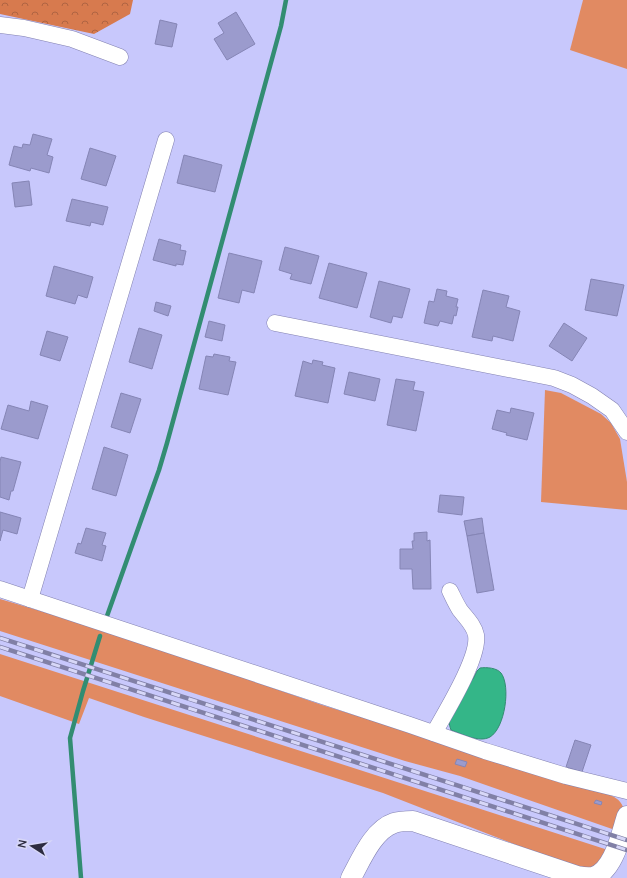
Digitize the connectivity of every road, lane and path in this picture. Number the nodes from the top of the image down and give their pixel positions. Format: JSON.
{"nodes":[{"id":1,"x":0,"y":25,"type":"edge"},
{"id":2,"x":120,"y":57,"type":"dead end"},
{"id":3,"x":166,"y":140,"type":"dead end"},
{"id":4,"x":275,"y":324,"type":"dead end"},
{"id":5,"x":627,"y":432,"type":"edge"},
{"id":6,"x":0,"y":589,"type":"edge"},
{"id":7,"x":450,"y":590,"type":"dead end"},
{"id":8,"x":30,"y":599,"type":"junction"},
{"id":9,"x":434,"y":733,"type":"junction"},
{"id":10,"x":627,"y":791,"type":"edge"},
{"id":11,"x":627,"y":816,"type":"edge"},
{"id":12,"x":351,"y":878,"type":"edge"}],
"edges":[{"from":1,"to":2,"type":"street"},
{"from":3,"to":8,"type":"street"},
{"from":4,"to":5,"type":"street"},
{"from":6,"to":8,"type":"street"},
{"from":7,"to":9,"type":"street"},
{"from":8,"to":9,"type":"street"},
{"from":9,"to":10,"type":"street"},
{"from":11,"to":12,"type":"street"}]}
